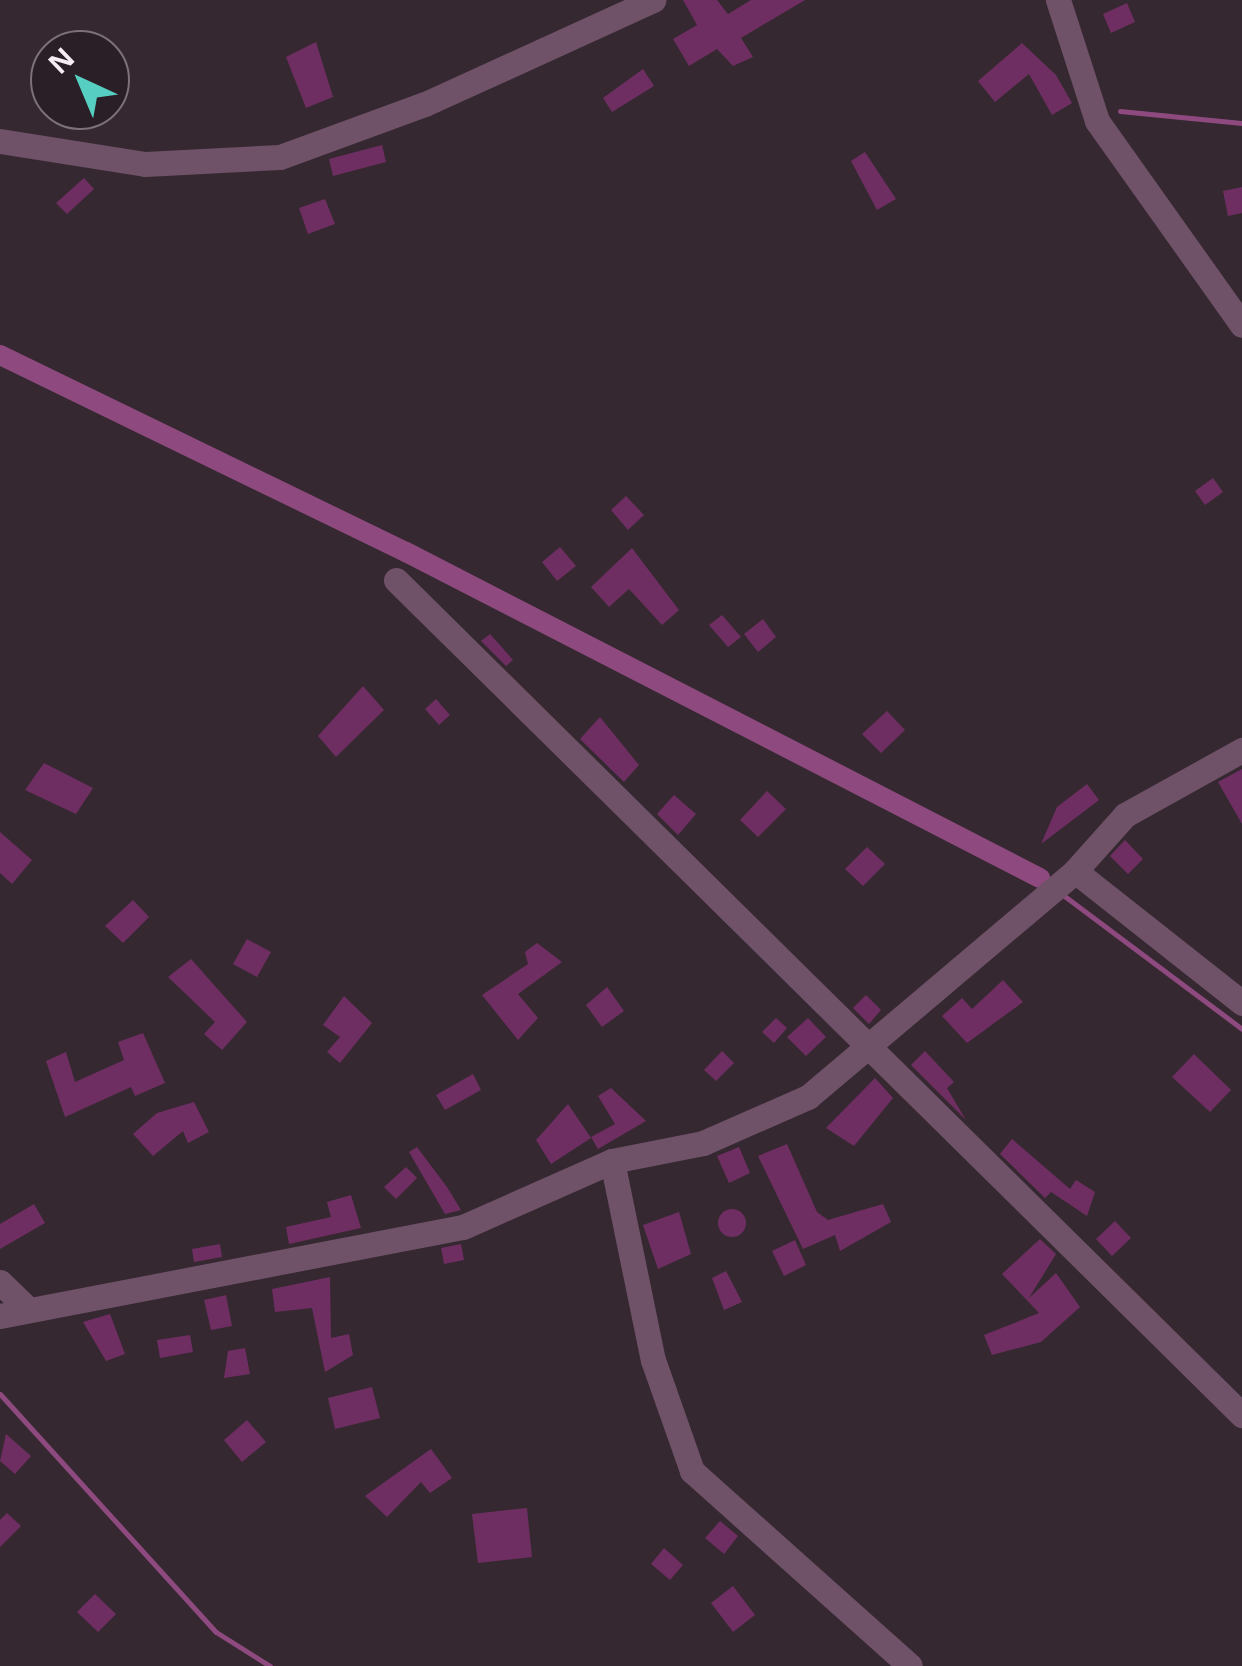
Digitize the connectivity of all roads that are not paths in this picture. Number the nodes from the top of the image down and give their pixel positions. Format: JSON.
{"nodes":[{"id":1,"x":653,"y":0,"type":"edge"},
{"id":2,"x":1058,"y":0,"type":"edge"},
{"id":3,"x":0,"y":140,"type":"edge"},
{"id":4,"x":1242,"y":325,"type":"edge"},
{"id":5,"x":396,"y":580,"type":"dead end"},
{"id":6,"x":1242,"y":750,"type":"edge"},
{"id":7,"x":1061,"y":883,"type":"junction"},
{"id":8,"x":1242,"y":1003,"type":"edge"},
{"id":9,"x":869,"y":1048,"type":"junction"},
{"id":10,"x":612,"y":1162,"type":"junction"},
{"id":11,"x":0,"y":1282,"type":"edge"},
{"id":12,"x":27,"y":1308,"type":"junction"},
{"id":13,"x":0,"y":1316,"type":"edge"},
{"id":14,"x":1242,"y":1415,"type":"edge"},
{"id":15,"x":910,"y":1666,"type":"edge"}],
"edges":[{"from":1,"to":3,"type":"street"},
{"from":2,"to":4,"type":"street"},
{"from":5,"to":9,"type":"street"},
{"from":6,"to":7,"type":"street"},
{"from":7,"to":8,"type":"street"},
{"from":7,"to":9,"type":"street"},
{"from":9,"to":10,"type":"street"},
{"from":9,"to":14,"type":"street"},
{"from":10,"to":12,"type":"street"},
{"from":10,"to":15,"type":"street"},
{"from":11,"to":12,"type":"street"},
{"from":12,"to":13,"type":"street"}]}
